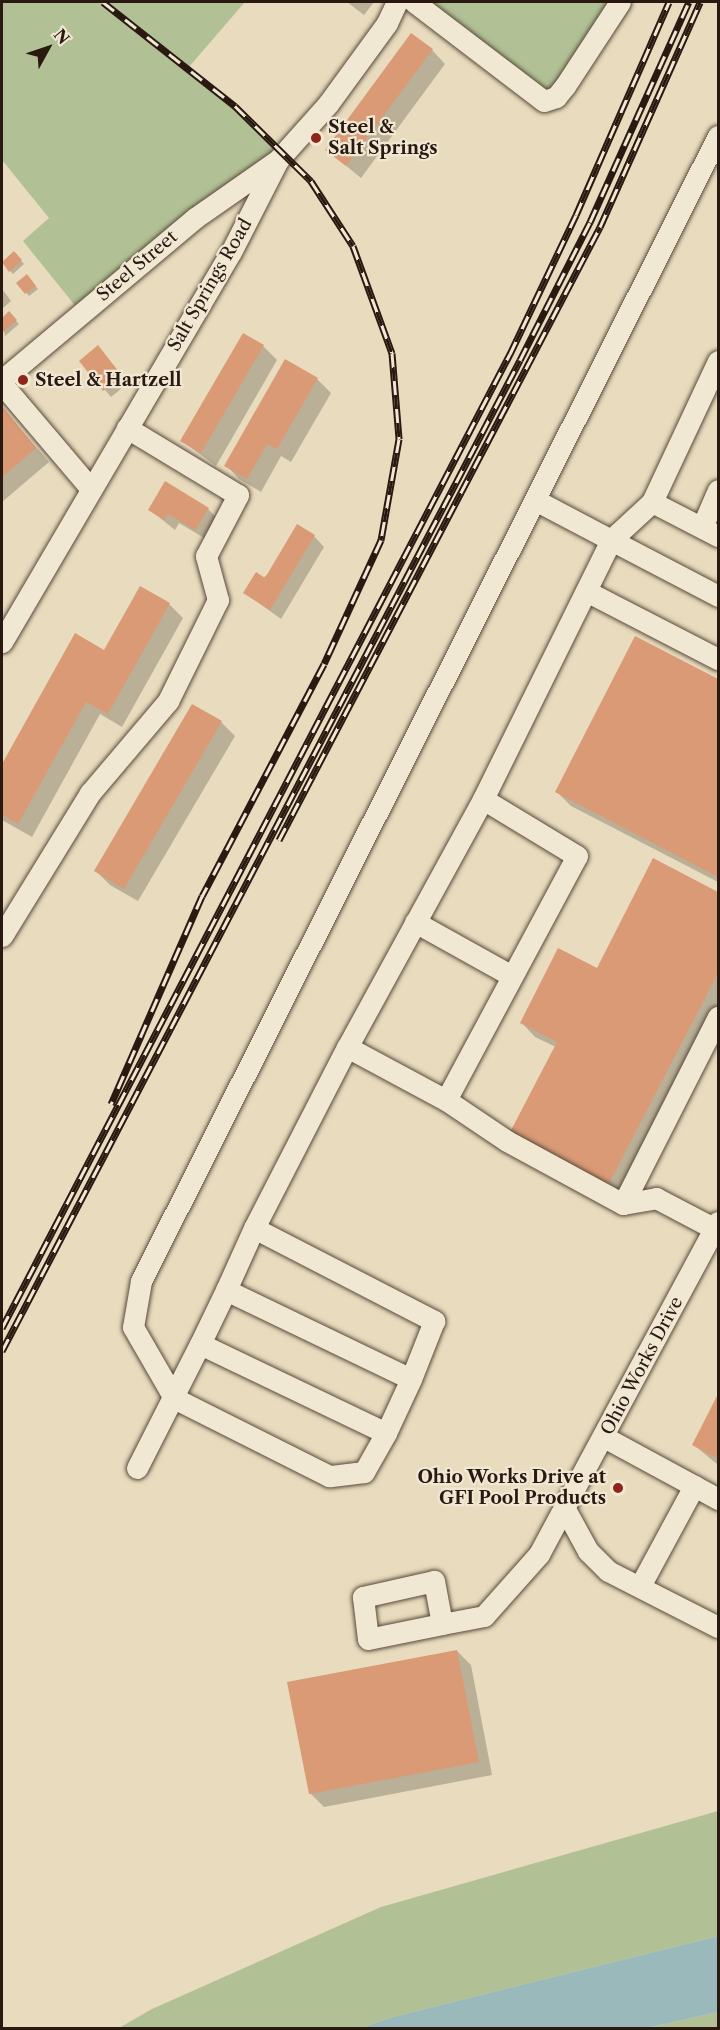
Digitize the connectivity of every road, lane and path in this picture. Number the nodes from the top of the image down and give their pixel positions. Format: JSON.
{"nodes":[{"id":1,"x":397,"y":2,"type":"edge"},
{"id":2,"x":414,"y":2,"type":"edge"},
{"id":3,"x":620,"y":2,"type":"edge"},
{"id":4,"x":718,"y":136,"type":"edge"},
{"id":5,"x":278,"y":160,"type":"junction"},
{"id":6,"x":718,"y":361,"type":"edge"},
{"id":7,"x":2,"y":382,"type":"edge"},
{"id":8,"x":127,"y":428,"type":"junction"},
{"id":9,"x":91,"y":489,"type":"junction"},
{"id":10,"x":718,"y":490,"type":"edge"},
{"id":11,"x":535,"y":500,"type":"junction"},
{"id":12,"x":652,"y":501,"type":"junction"},
{"id":13,"x":710,"y":532,"type":"edge"},
{"id":14,"x":611,"y":540,"type":"junction"},
{"id":15,"x":586,"y":591,"type":"junction"},
{"id":16,"x":718,"y":596,"type":"edge"},
{"id":17,"x":2,"y":642,"type":"edge"},
{"id":18,"x":718,"y":659,"type":"edge"},
{"id":19,"x":483,"y":799,"type":"junction"},
{"id":20,"x":416,"y":922,"type":"junction"},
{"id":21,"x":2,"y":936,"type":"edge"},
{"id":22,"x":512,"y":976,"type":"junction"},
{"id":23,"x":718,"y":1017,"type":"edge"},
{"id":24,"x":348,"y":1047,"type":"junction"},
{"id":25,"x":446,"y":1100,"type":"junction"},
{"id":26,"x":623,"y":1204,"type":"junction"},
{"id":27,"x":717,"y":1226,"type":"edge"},
{"id":28,"x":254,"y":1228,"type":"junction"},
{"id":29,"x":226,"y":1290,"type":"junction"},
{"id":30,"x":200,"y":1344,"type":"junction"},
{"id":31,"x":411,"y":1379,"type":"junction"},
{"id":32,"x":174,"y":1398,"type":"junction"},
{"id":33,"x":386,"y":1433,"type":"junction"},
{"id":34,"x":603,"y":1437,"type":"junction"},
{"id":35,"x":137,"y":1468,"type":"dead end"},
{"id":36,"x":694,"y":1486,"type":"junction"},
{"id":37,"x":718,"y":1499,"type":"edge"},
{"id":38,"x":565,"y":1509,"type":"junction"},
{"id":39,"x":640,"y":1586,"type":"junction"},
{"id":40,"x":442,"y":1624,"type":"dead end"},
{"id":41,"x":718,"y":1627,"type":"edge"}],
"edges":[{"from":1,"to":5,"type":"street","name":"Salt Springs Road"},
{"from":2,"to":3,"type":"street"},
{"from":4,"to":11,"type":"street"},
{"from":5,"to":7,"type":"street","name":"Steel Street"},
{"from":5,"to":8,"type":"street","name":"Salt Springs Road"},
{"from":6,"to":12,"type":"street"},
{"from":7,"to":9,"type":"street"},
{"from":8,"to":9,"type":"street","name":"Salt Springs Road"},
{"from":8,"to":21,"type":"street"},
{"from":9,"to":17,"type":"street","name":"Salt Springs Road"},
{"from":10,"to":13,"type":"street"},
{"from":11,"to":14,"type":"street"},
{"from":11,"to":32,"type":"street"},
{"from":12,"to":13,"type":"street"},
{"from":12,"to":14,"type":"street"},
{"from":14,"to":15,"type":"street"},
{"from":14,"to":16,"type":"street"},
{"from":15,"to":18,"type":"street"},
{"from":15,"to":19,"type":"street"},
{"from":19,"to":20,"type":"street"},
{"from":19,"to":22,"type":"street"},
{"from":20,"to":22,"type":"street"},
{"from":20,"to":24,"type":"street"},
{"from":22,"to":25,"type":"street"},
{"from":23,"to":26,"type":"street"},
{"from":24,"to":25,"type":"street"},
{"from":24,"to":28,"type":"street"},
{"from":25,"to":26,"type":"street"},
{"from":26,"to":27,"type":"street"},
{"from":27,"to":34,"type":"street","name":"Ohio Works Drive"},
{"from":28,"to":29,"type":"street"},
{"from":28,"to":31,"type":"street"},
{"from":29,"to":30,"type":"street"},
{"from":29,"to":31,"type":"street"},
{"from":30,"to":32,"type":"street"},
{"from":30,"to":33,"type":"street"},
{"from":31,"to":33,"type":"street"},
{"from":32,"to":33,"type":"street"},
{"from":32,"to":35,"type":"street"},
{"from":34,"to":36,"type":"street"},
{"from":34,"to":38,"type":"street","name":"Ohio Works Drive"},
{"from":36,"to":37,"type":"street"},
{"from":36,"to":39,"type":"street"},
{"from":38,"to":39,"type":"street"},
{"from":38,"to":40,"type":"street","name":"Ohio Works Drive"},
{"from":39,"to":41,"type":"street"}]}
